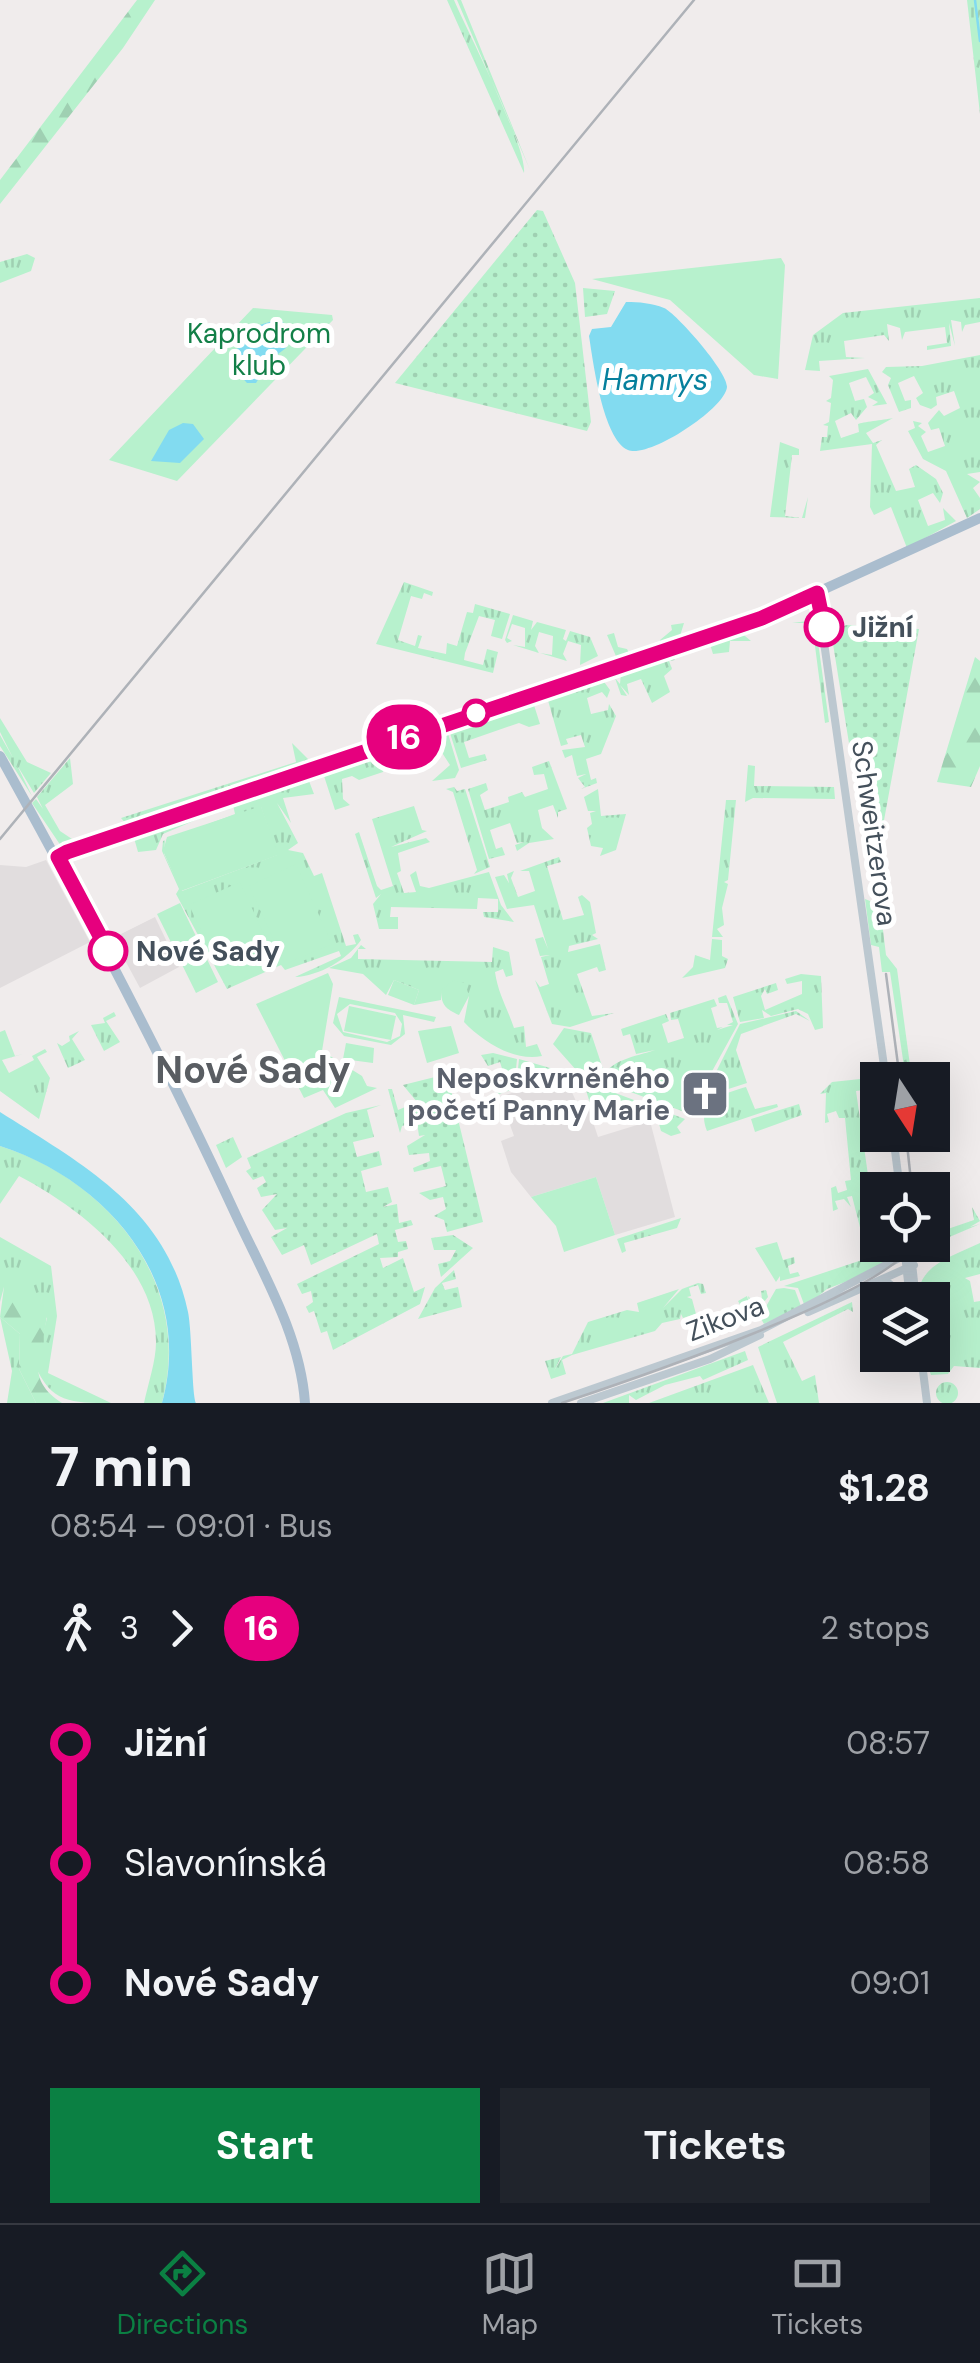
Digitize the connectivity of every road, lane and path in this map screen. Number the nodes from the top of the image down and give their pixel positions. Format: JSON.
{"nodes":[{"id":1,"x":980,"y":518,"type":"edge"},
{"id":2,"x":817,"y":593,"type":"junction"},
{"id":3,"x":0,"y":756,"type":"edge"},
{"id":4,"x":58,"y":857,"type":"junction"},
{"id":5,"x":883,"y":1062,"type":"edge"},
{"id":6,"x":882,"y":1262,"type":"edge"},
{"id":7,"x":910,"y":1262,"type":"edge"},
{"id":8,"x":911,"y":1266,"type":"junction"},
{"id":9,"x":883,"y":1279,"type":"junction"},
{"id":10,"x":887,"y":1282,"type":"edge"},
{"id":11,"x":911,"y":1282,"type":"edge"},
{"id":12,"x":923,"y":1372,"type":"edge"},
{"id":13,"x":305,"y":1403,"type":"edge"},
{"id":14,"x":552,"y":1403,"type":"edge"},
{"id":15,"x":581,"y":1403,"type":"edge"},
{"id":16,"x":927,"y":1403,"type":"edge"}],
"edges":[{"from":1,"to":2,"type":"main road"},
{"from":2,"to":4,"type":"main road"},
{"from":2,"to":5,"type":"street","name":"Schweitzerova"},
{"from":3,"to":4,"type":"main road"},
{"from":4,"to":13,"type":"main road"},
{"from":6,"to":14,"type":"street","name":"Zikova"},
{"from":7,"to":8,"type":"street"},
{"from":8,"to":9,"type":"street","name":"Zikova"},
{"from":8,"to":11,"type":"street"},
{"from":9,"to":10,"type":"street"},
{"from":9,"to":15,"type":"street","name":"Zikova"},
{"from":12,"to":16,"type":"street"}]}
